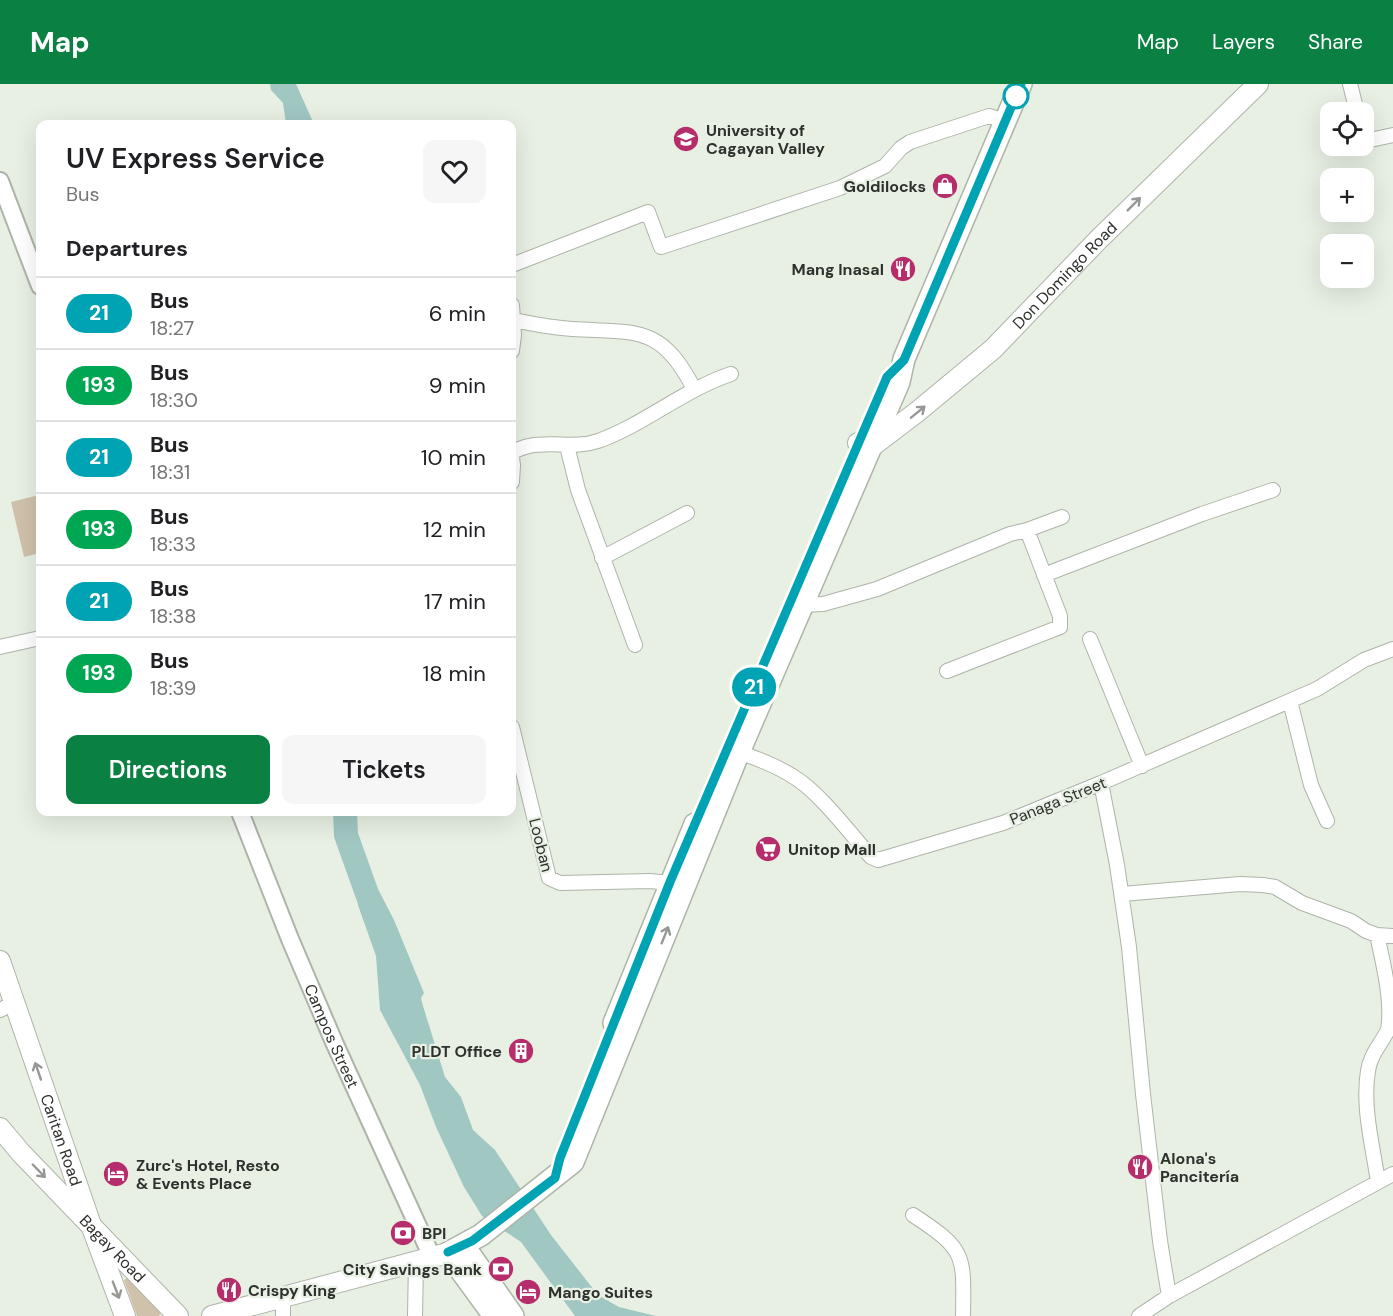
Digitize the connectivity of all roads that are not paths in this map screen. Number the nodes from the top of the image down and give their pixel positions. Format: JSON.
{"nodes":[{"id":1,"x":1021,"y":84,"type":"edge"},
{"id":2,"x":1258,"y":84,"type":"edge"},
{"id":3,"x":1350,"y":84,"type":"edge"},
{"id":4,"x":1354,"y":102,"type":"edge"},
{"id":5,"x":1005,"y":121,"type":"junction"},
{"id":6,"x":1393,"y":135,"type":"edge"},
{"id":7,"x":1374,"y":139,"type":"edge"},
{"id":8,"x":0,"y":181,"type":"edge"},
{"id":9,"x":516,"y":263,"type":"edge"},
{"id":10,"x":36,"y":276,"type":"edge"},
{"id":11,"x":516,"y":321,"type":"edge"},
{"id":12,"x":731,"y":374,"type":"dead end"},
{"id":13,"x":694,"y":389,"type":"junction"},
{"id":14,"x":865,"y":445,"type":"junction"},
{"id":15,"x":567,"y":446,"type":"junction"},
{"id":16,"x":516,"y":450,"type":"edge"},
{"id":17,"x":1273,"y":490,"type":"dead end"},
{"id":18,"x":687,"y":513,"type":"dead end"},
{"id":19,"x":1062,"y":518,"type":"dead end"},
{"id":20,"x":1027,"y":530,"type":"junction"},
{"id":21,"x":602,"y":558,"type":"junction"},
{"id":22,"x":1044,"y":575,"type":"junction"},
{"id":23,"x":802,"y":605,"type":"junction"},
{"id":24,"x":1090,"y":639,"type":"dead end"},
{"id":25,"x":36,"y":640,"type":"edge"},
{"id":26,"x":635,"y":645,"type":"dead end"},
{"id":27,"x":0,"y":647,"type":"edge"},
{"id":28,"x":1393,"y":650,"type":"edge"},
{"id":29,"x":947,"y":671,"type":"dead end"},
{"id":30,"x":1290,"y":700,"type":"junction"},
{"id":31,"x":516,"y":743,"type":"edge"},
{"id":32,"x":739,"y":752,"type":"junction"},
{"id":33,"x":1142,"y":766,"type":"junction"},
{"id":34,"x":1101,"y":783,"type":"junction"},
{"id":35,"x":242,"y":816,"type":"edge"},
{"id":36,"x":1327,"y":821,"type":"dead end"},
{"id":37,"x":670,"y":882,"type":"junction"},
{"id":38,"x":1122,"y":894,"type":"junction"},
{"id":39,"x":1377,"y":935,"type":"junction"},
{"id":40,"x":1393,"y":936,"type":"edge"},
{"id":41,"x":0,"y":961,"type":"edge"},
{"id":42,"x":7,"y":1006,"type":"edge"},
{"id":43,"x":0,"y":1128,"type":"edge"},
{"id":44,"x":1393,"y":1174,"type":"edge"},
{"id":45,"x":550,"y":1181,"type":"junction"},
{"id":46,"x":1378,"y":1182,"type":"junction"},
{"id":47,"x":913,"y":1215,"type":"dead end"},
{"id":48,"x":91,"y":1225,"type":"junction"},
{"id":49,"x":448,"y":1250,"type":"junction"},
{"id":50,"x":1169,"y":1296,"type":"junction"},
{"id":51,"x":283,"y":1306,"type":"edge"},
{"id":52,"x":126,"y":1316,"type":"edge"},
{"id":53,"x":178,"y":1316,"type":"edge"},
{"id":54,"x":212,"y":1316,"type":"edge"},
{"id":55,"x":415,"y":1316,"type":"edge"},
{"id":56,"x":494,"y":1316,"type":"edge"},
{"id":57,"x":513,"y":1316,"type":"edge"},
{"id":58,"x":963,"y":1316,"type":"edge"},
{"id":59,"x":1139,"y":1316,"type":"edge"}],
"edges":[{"from":1,"to":5,"type":"main road"},
{"from":14,"to":2,"type":"main road","name":"Don Domingo Road","one_way":true},
{"from":3,"to":4,"type":"street"},
{"from":5,"to":9,"type":"street"},
{"from":5,"to":14,"type":"main road"},
{"from":6,"to":7,"type":"street"},
{"from":8,"to":10,"type":"street"},
{"from":11,"to":13,"type":"street"},
{"from":12,"to":13,"type":"street"},
{"from":13,"to":15,"type":"street"},
{"from":14,"to":23,"type":"main road"},
{"from":14,"to":37,"type":"main road"},
{"from":15,"to":16,"type":"street"},
{"from":15,"to":21,"type":"street"},
{"from":17,"to":22,"type":"street"},
{"from":18,"to":21,"type":"street"},
{"from":19,"to":20,"type":"street"},
{"from":20,"to":22,"type":"street"},
{"from":20,"to":23,"type":"street"},
{"from":21,"to":26,"type":"street"},
{"from":22,"to":29,"type":"street"},
{"from":23,"to":32,"type":"main road"},
{"from":24,"to":33,"type":"street"},
{"from":25,"to":27,"type":"street"},
{"from":28,"to":30,"type":"street","name":"Panaga Street"},
{"from":30,"to":33,"type":"street","name":"Panaga Street"},
{"from":30,"to":36,"type":"street"},
{"from":31,"to":37,"type":"street","name":"Looban"},
{"from":32,"to":34,"type":"street","name":"Panaga Street"},
{"from":45,"to":32,"type":"main road","one_way":true},
{"from":33,"to":34,"type":"street","name":"Panaga Street"},
{"from":34,"to":38,"type":"street"},
{"from":35,"to":49,"type":"street","name":"Campos Street"},
{"from":37,"to":45,"type":"main road"},
{"from":38,"to":39,"type":"street"},
{"from":38,"to":50,"type":"street"},
{"from":39,"to":40,"type":"street"},
{"from":39,"to":46,"type":"street"},
{"from":41,"to":42,"type":"main road","name":"Caritan Road"},
{"from":48,"to":42,"type":"main road","name":"Caritan Road","one_way":true},
{"from":43,"to":48,"type":"main road","name":"Bagay Road","one_way":true},
{"from":44,"to":46,"type":"street"},
{"from":45,"to":49,"type":"main road"},
{"from":46,"to":50,"type":"street"},
{"from":47,"to":58,"type":"street"},
{"from":48,"to":52,"type":"main road","name":"Caritan Road","one_way":true},
{"from":48,"to":53,"type":"main road","name":"Bagay Road"},
{"from":49,"to":51,"type":"main road"},
{"from":49,"to":55,"type":"street"},
{"from":49,"to":56,"type":"main road"},
{"from":49,"to":57,"type":"main road"},
{"from":50,"to":59,"type":"street"},
{"from":51,"to":54,"type":"main road"}]}
